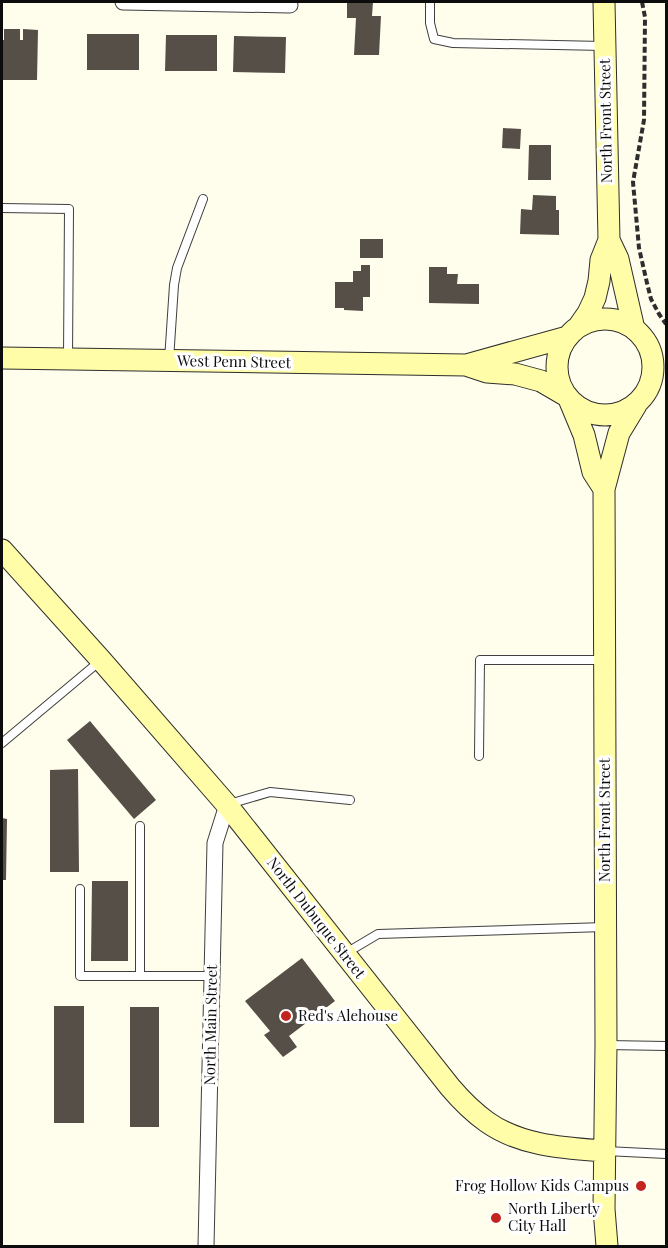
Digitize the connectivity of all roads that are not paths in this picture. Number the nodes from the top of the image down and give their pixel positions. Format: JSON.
{"nodes":[{"id":1,"x":123,"y":2,"type":"edge"},
{"id":2,"x":430,"y":2,"type":"edge"},
{"id":3,"x":604,"y":2,"type":"edge"},
{"id":4,"x":290,"y":5,"type":"dead end"},
{"id":5,"x":604,"y":46,"type":"junction"},
{"id":6,"x":203,"y":199,"type":"dead end"},
{"id":7,"x":2,"y":208,"type":"edge"},
{"id":8,"x":609,"y":240,"type":"junction"},
{"id":9,"x":634,"y":329,"type":"junction"},
{"id":10,"x":573,"y":332,"type":"junction"},
{"id":11,"x":658,"y":349,"type":"edge"},
{"id":12,"x":2,"y":358,"type":"edge"},
{"id":13,"x":68,"y":359,"type":"junction"},
{"id":14,"x":169,"y":361,"type":"junction"},
{"id":15,"x":466,"y":365,"type":"junction"},
{"id":16,"x":666,"y":393,"type":"edge"},
{"id":17,"x":567,"y":397,"type":"junction"},
{"id":18,"x":638,"y":402,"type":"junction"},
{"id":19,"x":604,"y":489,"type":"junction"},
{"id":20,"x":2,"y":550,"type":"edge"},
{"id":21,"x":101,"y":660,"type":"junction"},
{"id":22,"x":605,"y":660,"type":"junction"},
{"id":23,"x":2,"y":743,"type":"edge"},
{"id":24,"x":479,"y":756,"type":"dead end"},
{"id":25,"x":350,"y":800,"type":"dead end"},
{"id":26,"x":227,"y":805,"type":"junction"},
{"id":27,"x":140,"y":826,"type":"dead end"},
{"id":28,"x":80,"y":889,"type":"dead end"},
{"id":29,"x":605,"y":927,"type":"junction"},
{"id":30,"x":345,"y":954,"type":"junction"},
{"id":31,"x":141,"y":976,"type":"junction"},
{"id":32,"x":212,"y":976,"type":"junction"},
{"id":33,"x":606,"y":1045,"type":"junction"},
{"id":34,"x":666,"y":1046,"type":"edge"},
{"id":35,"x":604,"y":1151,"type":"junction"},
{"id":36,"x":666,"y":1154,"type":"edge"},
{"id":37,"x":206,"y":1246,"type":"edge"},
{"id":38,"x":607,"y":1246,"type":"edge"}],
"edges":[{"from":1,"to":4,"type":"street"},
{"from":2,"to":5,"type":"lane"},
{"from":3,"to":5,"type":"main road","name":"North Front Street"},
{"from":5,"to":8,"type":"main road","name":"North Front Street"},
{"from":6,"to":14,"type":"lane"},
{"from":7,"to":13,"type":"lane"},
{"from":8,"to":9,"type":"main road","name":"North Front Street"},
{"from":8,"to":10,"type":"main road","name":"North Front Street"},
{"from":9,"to":10,"type":"main road","name":"West Penn Street"},
{"from":9,"to":11,"type":"main road","name":"West Penn Street"},
{"from":10,"to":15,"type":"main road","name":"West Penn Street"},
{"from":10,"to":17,"type":"main road"},
{"from":11,"to":18,"type":"main road","name":"West Penn Street"},
{"from":12,"to":13,"type":"main road","name":"West Penn Street"},
{"from":13,"to":14,"type":"main road","name":"West Penn Street"},
{"from":14,"to":15,"type":"main road","name":"West Penn Street"},
{"from":15,"to":17,"type":"main road","name":"West Penn Street"},
{"from":16,"to":18,"type":"main road"},
{"from":17,"to":18,"type":"main road","name":"West Penn Street"},
{"from":17,"to":19,"type":"main road","name":"North Front Street"},
{"from":18,"to":19,"type":"main road","name":"North Front Street"},
{"from":19,"to":22,"type":"main road","name":"North Front Street"},
{"from":20,"to":21,"type":"main road","name":"North Dubuque Street"},
{"from":21,"to":23,"type":"lane"},
{"from":21,"to":26,"type":"main road","name":"North Dubuque Street"},
{"from":22,"to":24,"type":"lane"},
{"from":22,"to":29,"type":"main road","name":"North Front Street"},
{"from":25,"to":26,"type":"lane"},
{"from":26,"to":30,"type":"main road","name":"North Dubuque Street"},
{"from":26,"to":32,"type":"street","name":"North Main Street"},
{"from":27,"to":31,"type":"lane"},
{"from":28,"to":31,"type":"lane"},
{"from":29,"to":30,"type":"lane"},
{"from":29,"to":33,"type":"main road","name":"North Front Street"},
{"from":30,"to":35,"type":"main road","name":"North Dubuque Street"},
{"from":31,"to":32,"type":"lane"},
{"from":32,"to":37,"type":"street","name":"North Main Street"},
{"from":33,"to":34,"type":"lane"},
{"from":33,"to":35,"type":"main road","name":"North Front Street"},
{"from":35,"to":36,"type":"lane"},
{"from":35,"to":38,"type":"main road"}]}
